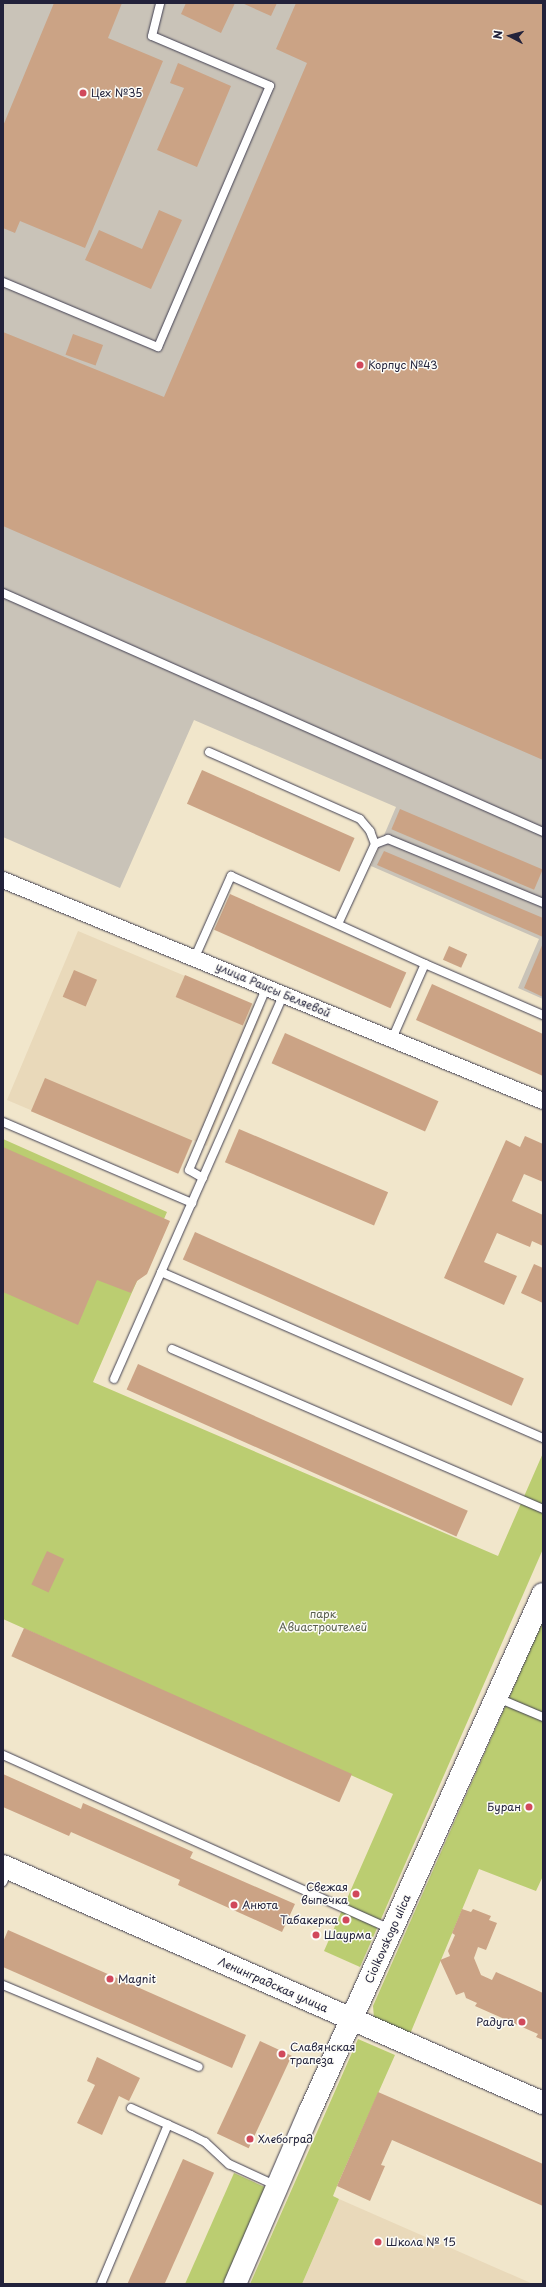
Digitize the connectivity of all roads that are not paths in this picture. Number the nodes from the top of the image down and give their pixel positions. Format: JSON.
{"nodes":[{"id":1,"x":160,"y":3,"type":"edge"},
{"id":2,"x":3,"y":282,"type":"edge"},
{"id":3,"x":3,"y":593,"type":"edge"},
{"id":4,"x":209,"y":752,"type":"dead end"},
{"id":5,"x":543,"y":832,"type":"edge"},
{"id":6,"x":375,"y":844,"type":"junction"},
{"id":7,"x":3,"y":880,"type":"edge"},
{"id":8,"x":543,"y":904,"type":"edge"},
{"id":9,"x":338,"y":924,"type":"junction"},
{"id":10,"x":195,"y":957,"type":"junction"},
{"id":11,"x":426,"y":964,"type":"junction"},
{"id":12,"x":267,"y":986,"type":"junction"},
{"id":13,"x":284,"y":994,"type":"junction"},
{"id":14,"x":543,"y":1015,"type":"edge"},
{"id":15,"x":392,"y":1039,"type":"junction"},
{"id":16,"x":543,"y":1101,"type":"edge"},
{"id":17,"x":3,"y":1122,"type":"edge"},
{"id":18,"x":203,"y":1178,"type":"junction"},
{"id":19,"x":192,"y":1203,"type":"junction"},
{"id":20,"x":161,"y":1272,"type":"junction"},
{"id":21,"x":172,"y":1349,"type":"dead end"},
{"id":22,"x":114,"y":1379,"type":"dead end"},
{"id":23,"x":543,"y":1438,"type":"edge"},
{"id":24,"x":543,"y":1509,"type":"edge"},
{"id":25,"x":543,"y":1594,"type":"edge"},
{"id":26,"x":497,"y":1698,"type":"junction"},
{"id":27,"x":543,"y":1717,"type":"edge"},
{"id":28,"x":3,"y":1755,"type":"edge"},
{"id":29,"x":5,"y":1872,"type":"edge"},
{"id":30,"x":392,"y":1930,"type":"junction"},
{"id":31,"x":3,"y":1985,"type":"edge"},
{"id":32,"x":352,"y":2020,"type":"junction"},
{"id":33,"x":199,"y":2067,"type":"dead end"},
{"id":34,"x":543,"y":2103,"type":"edge"},
{"id":35,"x":130,"y":2108,"type":"dead end"},
{"id":36,"x":168,"y":2125,"type":"junction"},
{"id":37,"x":278,"y":2186,"type":"junction"},
{"id":38,"x":102,"y":2284,"type":"edge"},
{"id":39,"x":235,"y":2284,"type":"edge"}],
"edges":[{"from":1,"to":2,"type":"lane"},
{"from":3,"to":5,"type":"lane"},
{"from":4,"to":6,"type":"lane"},
{"from":6,"to":8,"type":"lane"},
{"from":6,"to":9,"type":"lane"},
{"from":7,"to":10,"type":"street","name":"улица Раисы Беляевой"},
{"from":9,"to":10,"type":"lane"},
{"from":9,"to":11,"type":"lane"},
{"from":10,"to":12,"type":"street","name":"улица Раисы Беляевой"},
{"from":11,"to":14,"type":"lane"},
{"from":11,"to":15,"type":"lane"},
{"from":12,"to":13,"type":"street","name":"улица Раисы Беляевой"},
{"from":12,"to":18,"type":"lane"},
{"from":13,"to":15,"type":"street","name":"улица Раисы Беляевой"},
{"from":13,"to":18,"type":"lane"},
{"from":15,"to":16,"type":"street","name":"улица Раисы Беляевой"},
{"from":17,"to":19,"type":"lane"},
{"from":18,"to":19,"type":"lane"},
{"from":19,"to":20,"type":"lane"},
{"from":20,"to":22,"type":"lane"},
{"from":20,"to":23,"type":"lane"},
{"from":21,"to":24,"type":"lane"},
{"from":25,"to":26,"type":"street","name":"Ciolkovskogo ulica"},
{"from":26,"to":27,"type":"lane"},
{"from":26,"to":30,"type":"street","name":"Ciolkovskogo ulica"},
{"from":28,"to":30,"type":"lane"},
{"from":29,"to":32,"type":"street","name":"Ленинградская улица"},
{"from":30,"to":32,"type":"street","name":"Ciolkovskogo ulica"},
{"from":31,"to":33,"type":"lane"},
{"from":32,"to":34,"type":"street","name":"Ленинградская улица"},
{"from":32,"to":37,"type":"street","name":"Ciolkovskogo ulica"},
{"from":35,"to":36,"type":"lane"},
{"from":36,"to":37,"type":"lane"},
{"from":36,"to":38,"type":"lane"},
{"from":37,"to":39,"type":"street","name":"Ciolkovskogo ulica"}]}
